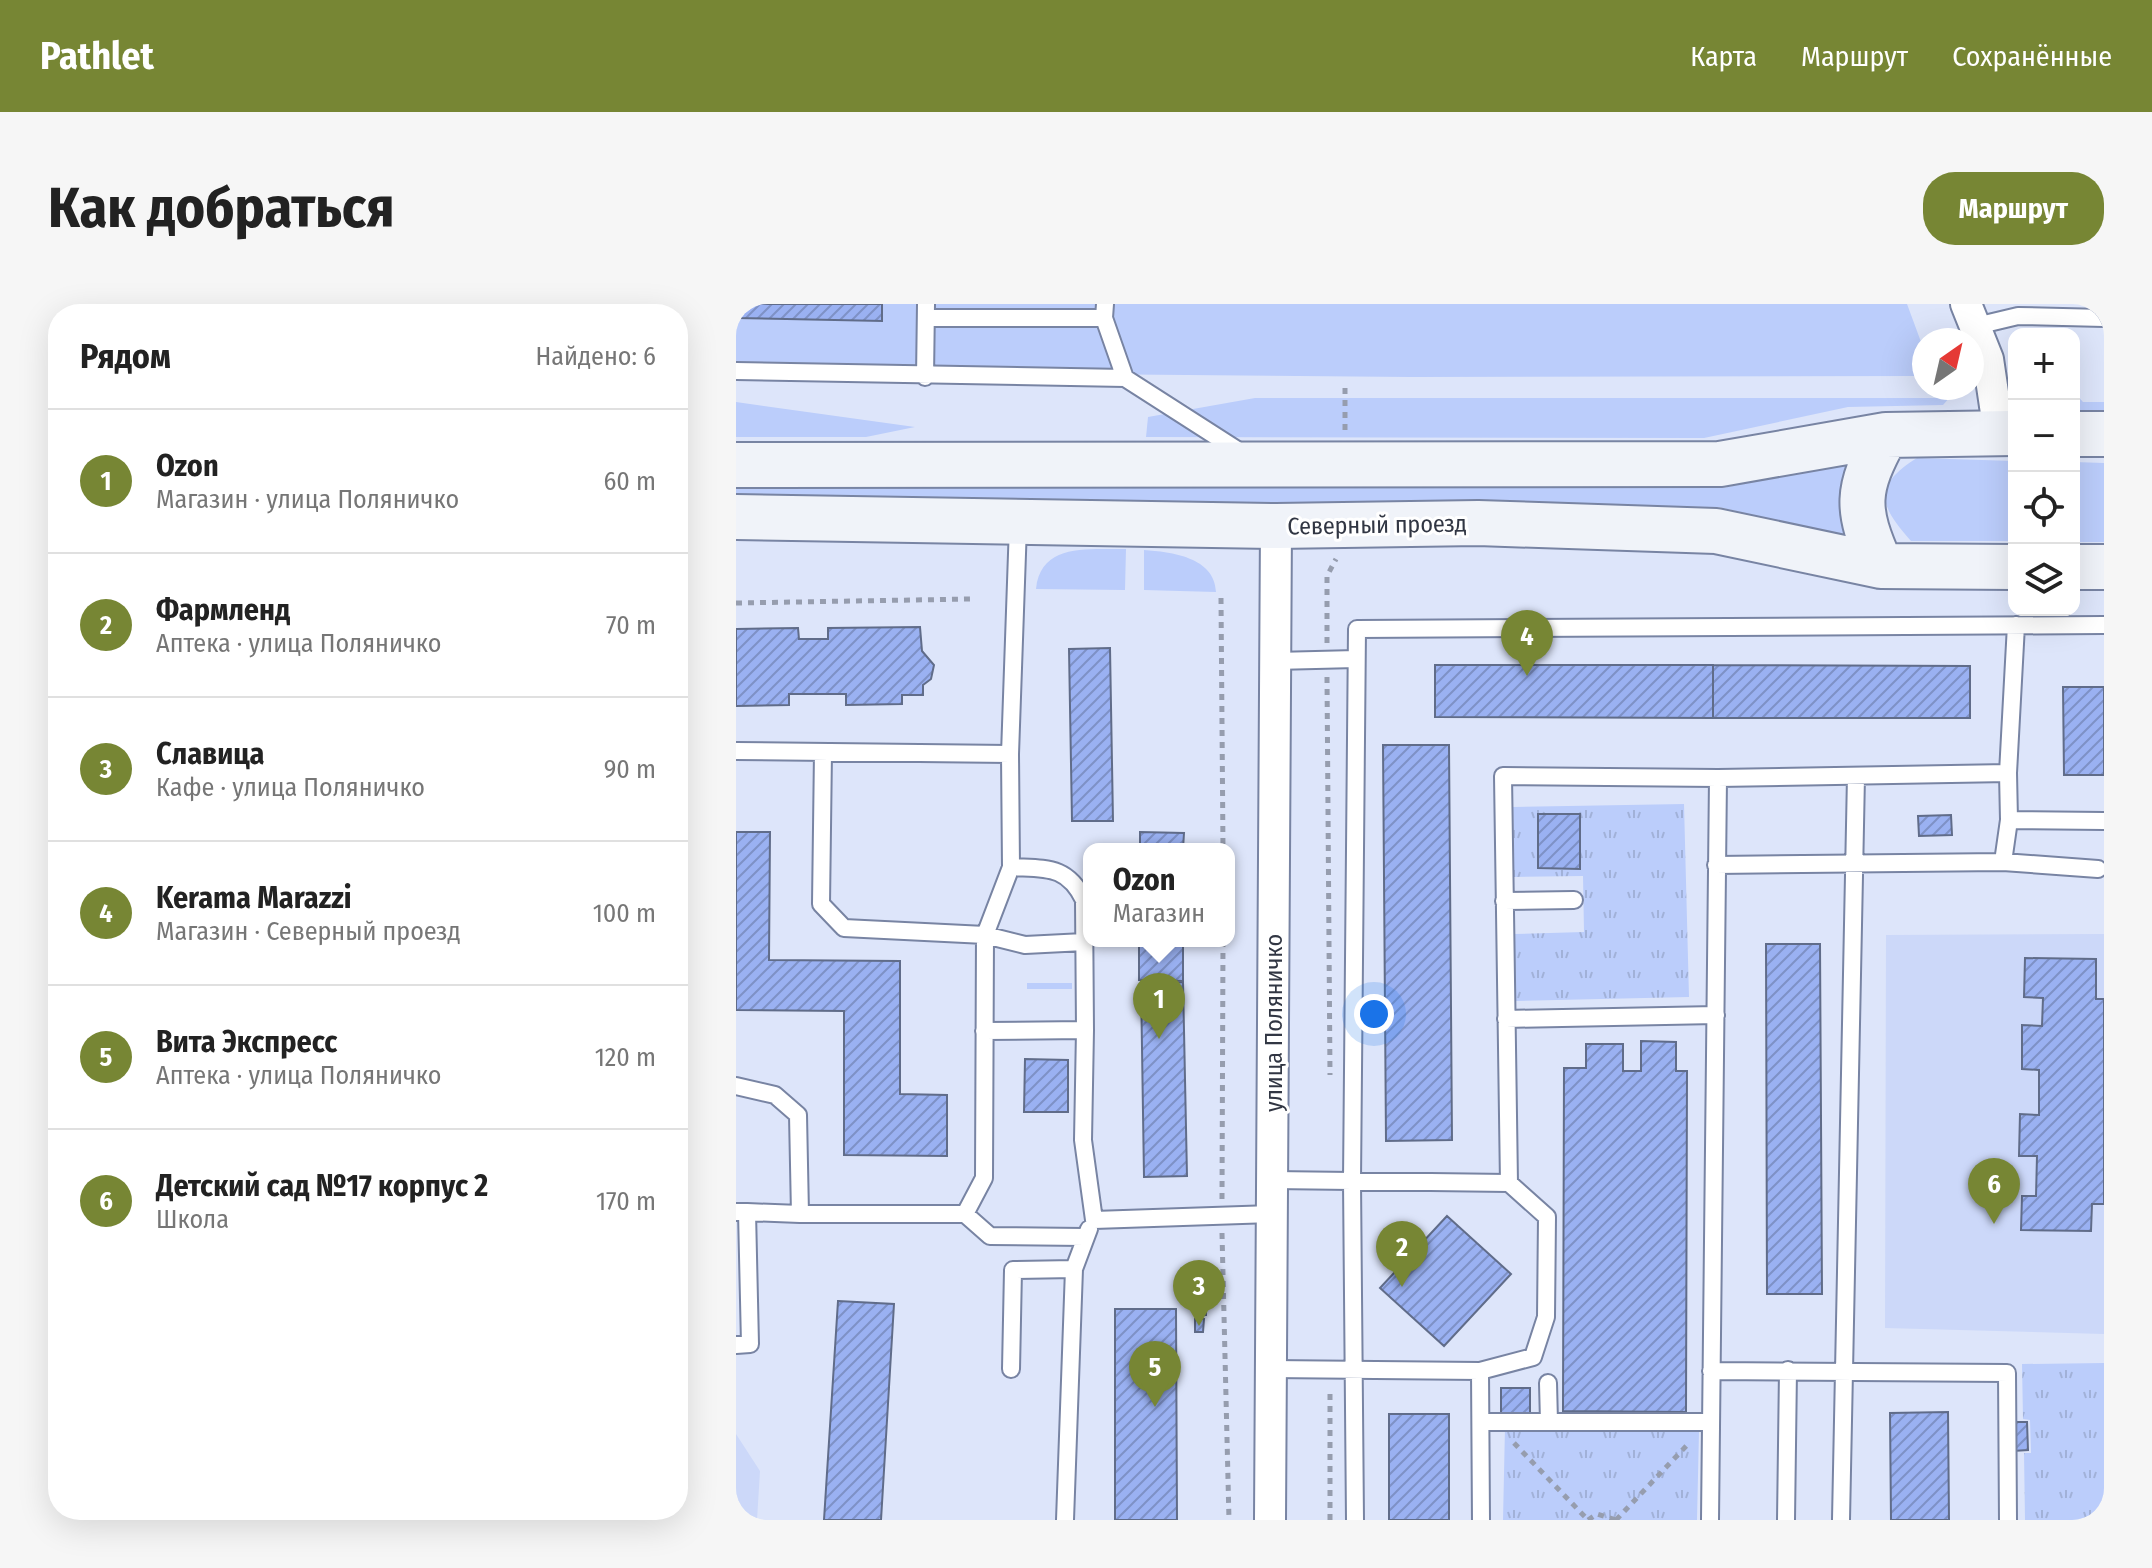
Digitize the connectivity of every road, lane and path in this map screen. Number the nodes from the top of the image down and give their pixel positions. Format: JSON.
{"nodes":[{"id":1,"x":2018,"y":310,"type":"edge"},
{"id":2,"x":926,"y":311,"type":"edge"},
{"id":3,"x":1104,"y":311,"type":"edge"},
{"id":4,"x":1971,"y":315,"type":"edge"},
{"id":5,"x":2104,"y":318,"type":"edge"},
{"id":6,"x":736,"y":371,"type":"edge"},
{"id":7,"x":925,"y":377,"type":"junction"},
{"id":8,"x":1125,"y":378,"type":"junction"},
{"id":9,"x":1345,"y":388,"type":"dead end"},
{"id":10,"x":2007,"y":433,"type":"edge"},
{"id":11,"x":1345,"y":434,"type":"dead end"},
{"id":12,"x":2080,"y":434,"type":"edge"},
{"id":13,"x":2104,"y":434,"type":"edge"},
{"id":14,"x":1886,"y":435,"type":"junction"},
{"id":15,"x":736,"y":465,"type":"edge"},
{"id":16,"x":1264,"y":467,"type":"junction"},
{"id":17,"x":736,"y":517,"type":"edge"},
{"id":18,"x":1018,"y":521,"type":"junction"},
{"id":19,"x":1276,"y":526,"type":"junction"},
{"id":20,"x":1347,"y":550,"type":"dead end"},
{"id":21,"x":1881,"y":566,"type":"junction"},
{"id":22,"x":2008,"y":567,"type":"edge"},
{"id":23,"x":2080,"y":567,"type":"edge"},
{"id":24,"x":2104,"y":567,"type":"edge"},
{"id":25,"x":1221,"y":598,"type":"dead end"},
{"id":26,"x":971,"y":599,"type":"dead end"},
{"id":27,"x":736,"y":603,"type":"edge"},
{"id":28,"x":2016,"y":625,"type":"junction"},
{"id":29,"x":2104,"y":625,"type":"edge"},
{"id":30,"x":1356,"y":659,"type":"junction"},
{"id":31,"x":1327,"y":660,"type":"junction"},
{"id":32,"x":1275,"y":661,"type":"junction"},
{"id":33,"x":736,"y":751,"type":"edge"},
{"id":34,"x":823,"y":752,"type":"junction"},
{"id":35,"x":1010,"y":754,"type":"junction"},
{"id":36,"x":2008,"y":773,"type":"junction"},
{"id":37,"x":1856,"y":776,"type":"junction"},
{"id":38,"x":1718,"y":778,"type":"junction"},
{"id":39,"x":2009,"y":820,"type":"junction"},
{"id":40,"x":2104,"y":821,"type":"edge"},
{"id":41,"x":1223,"y":843,"type":"edge"},
{"id":42,"x":1855,"y":861,"type":"junction"},
{"id":43,"x":2003,"y":862,"type":"junction"},
{"id":44,"x":1716,"y":865,"type":"junction"},
{"id":45,"x":1011,"y":867,"type":"junction"},
{"id":46,"x":2098,"y":869,"type":"dead end"},
{"id":47,"x":1083,"y":898,"type":"edge"},
{"id":48,"x":1574,"y":900,"type":"dead end"},
{"id":49,"x":1504,"y":901,"type":"junction"},
{"id":50,"x":985,"y":935,"type":"junction"},
{"id":51,"x":1083,"y":942,"type":"edge"},
{"id":52,"x":1084,"y":947,"type":"edge"},
{"id":53,"x":1716,"y":1015,"type":"junction"},
{"id":54,"x":1506,"y":1019,"type":"junction"},
{"id":55,"x":1085,"y":1030,"type":"junction"},
{"id":56,"x":984,"y":1031,"type":"junction"},
{"id":57,"x":736,"y":1086,"type":"edge"},
{"id":58,"x":1330,"y":1086,"type":"dead end"},
{"id":59,"x":1273,"y":1180,"type":"junction"},
{"id":60,"x":1352,"y":1181,"type":"junction"},
{"id":61,"x":1509,"y":1183,"type":"junction"},
{"id":62,"x":742,"y":1212,"type":"edge"},
{"id":63,"x":800,"y":1214,"type":"junction"},
{"id":64,"x":965,"y":1214,"type":"junction"},
{"id":65,"x":1272,"y":1214,"type":"junction"},
{"id":66,"x":1094,"y":1220,"type":"junction"},
{"id":67,"x":1084,"y":1237,"type":"junction"},
{"id":68,"x":1074,"y":1269,"type":"junction"},
{"id":69,"x":736,"y":1345,"type":"edge"},
{"id":70,"x":1011,"y":1369,"type":"dead end"},
{"id":71,"x":1271,"y":1369,"type":"junction"},
{"id":72,"x":1330,"y":1369,"type":"junction"},
{"id":73,"x":1354,"y":1369,"type":"junction"},
{"id":74,"x":1788,"y":1370,"type":"junction"},
{"id":75,"x":1842,"y":1370,"type":"junction"},
{"id":76,"x":1480,"y":1371,"type":"junction"},
{"id":77,"x":1711,"y":1371,"type":"junction"},
{"id":78,"x":1548,"y":1383,"type":"dead end"},
{"id":79,"x":1487,"y":1422,"type":"junction"},
{"id":80,"x":1549,"y":1422,"type":"junction"},
{"id":81,"x":1706,"y":1422,"type":"junction"},
{"id":82,"x":1065,"y":1520,"type":"edge"},
{"id":83,"x":1270,"y":1520,"type":"edge"},
{"id":84,"x":1330,"y":1520,"type":"edge"},
{"id":85,"x":1355,"y":1520,"type":"edge"},
{"id":86,"x":1481,"y":1520,"type":"edge"},
{"id":87,"x":1588,"y":1520,"type":"edge"},
{"id":88,"x":1616,"y":1520,"type":"edge"},
{"id":89,"x":1710,"y":1520,"type":"edge"},
{"id":90,"x":1786,"y":1520,"type":"edge"},
{"id":91,"x":1841,"y":1520,"type":"edge"},
{"id":92,"x":2008,"y":1520,"type":"edge"}],
"edges":[{"from":1,"to":4,"type":"lane"},
{"from":1,"to":5,"type":"lane"},
{"from":2,"to":3,"type":"lane"},
{"from":2,"to":7,"type":"lane"},
{"from":3,"to":8,"type":"lane"},
{"from":4,"to":10,"type":"street"},
{"from":6,"to":7,"type":"lane"},
{"from":7,"to":8,"type":"lane"},
{"from":8,"to":16,"type":"lane"},
{"from":9,"to":11,"type":"path"},
{"from":10,"to":14,"type":"main road"},
{"from":12,"to":13,"type":"main road"},
{"from":14,"to":16,"type":"main road"},
{"from":14,"to":21,"type":"main road"},
{"from":15,"to":16,"type":"main road"},
{"from":17,"to":18,"type":"main road","name":"Северный проезд"},
{"from":18,"to":19,"type":"main road","name":"Северный проезд"},
{"from":18,"to":35,"type":"lane"},
{"from":19,"to":21,"type":"main road","name":"Северный проезд"},
{"from":19,"to":32,"type":"street","name":"улица Поляничко"},
{"from":20,"to":31,"type":"path"},
{"from":21,"to":22,"type":"main road","name":"Северный проезд"},
{"from":23,"to":24,"type":"main road"},
{"from":25,"to":41,"type":"path"},
{"from":26,"to":27,"type":"path"},
{"from":28,"to":29,"type":"lane"},
{"from":28,"to":30,"type":"lane"},
{"from":28,"to":36,"type":"lane"},
{"from":30,"to":31,"type":"lane"},
{"from":30,"to":60,"type":"lane"},
{"from":31,"to":32,"type":"lane"},
{"from":31,"to":58,"type":"path"},
{"from":32,"to":59,"type":"street","name":"улица Поляничко"},
{"from":33,"to":34,"type":"lane"},
{"from":34,"to":35,"type":"lane"},
{"from":34,"to":50,"type":"lane"},
{"from":35,"to":45,"type":"lane"},
{"from":36,"to":37,"type":"lane"},
{"from":36,"to":39,"type":"lane"},
{"from":37,"to":38,"type":"lane"},
{"from":37,"to":42,"type":"lane"},
{"from":38,"to":44,"type":"lane"},
{"from":38,"to":49,"type":"lane"},
{"from":39,"to":40,"type":"lane"},
{"from":39,"to":43,"type":"lane"},
{"from":42,"to":43,"type":"lane"},
{"from":42,"to":44,"type":"lane"},
{"from":42,"to":75,"type":"lane"},
{"from":43,"to":46,"type":"lane"},
{"from":44,"to":53,"type":"lane"},
{"from":45,"to":47,"type":"lane"},
{"from":45,"to":50,"type":"lane"},
{"from":48,"to":49,"type":"lane"},
{"from":49,"to":54,"type":"lane"},
{"from":50,"to":51,"type":"lane"},
{"from":50,"to":56,"type":"lane"},
{"from":52,"to":55,"type":"lane"},
{"from":53,"to":54,"type":"lane"},
{"from":53,"to":77,"type":"lane"},
{"from":54,"to":61,"type":"lane"},
{"from":55,"to":56,"type":"lane"},
{"from":55,"to":66,"type":"lane"},
{"from":56,"to":64,"type":"lane"},
{"from":57,"to":63,"type":"lane"},
{"from":59,"to":60,"type":"lane"},
{"from":59,"to":65,"type":"street","name":"улица Поляничко"},
{"from":60,"to":61,"type":"lane"},
{"from":60,"to":73,"type":"lane"},
{"from":61,"to":76,"type":"lane"},
{"from":62,"to":63,"type":"lane"},
{"from":62,"to":69,"type":"lane"},
{"from":63,"to":64,"type":"lane"},
{"from":64,"to":67,"type":"lane"},
{"from":65,"to":66,"type":"lane"},
{"from":65,"to":71,"type":"street","name":"улица Поляничко"},
{"from":66,"to":67,"type":"lane"},
{"from":67,"to":68,"type":"lane"},
{"from":68,"to":70,"type":"lane"},
{"from":68,"to":82,"type":"lane"},
{"from":71,"to":72,"type":"lane"},
{"from":71,"to":83,"type":"street","name":"улица Поляничко"},
{"from":72,"to":73,"type":"lane"},
{"from":72,"to":84,"type":"path"},
{"from":73,"to":76,"type":"lane"},
{"from":73,"to":85,"type":"lane"},
{"from":74,"to":75,"type":"lane"},
{"from":74,"to":77,"type":"lane"},
{"from":74,"to":90,"type":"lane"},
{"from":75,"to":91,"type":"lane"},
{"from":75,"to":92,"type":"lane"},
{"from":76,"to":79,"type":"lane"},
{"from":77,"to":81,"type":"lane"},
{"from":78,"to":80,"type":"lane"},
{"from":79,"to":80,"type":"lane"},
{"from":79,"to":86,"type":"lane"},
{"from":79,"to":87,"type":"path"},
{"from":80,"to":81,"type":"lane"},
{"from":81,"to":88,"type":"path"},
{"from":81,"to":89,"type":"lane"},
{"from":87,"to":88,"type":"path"}]}
